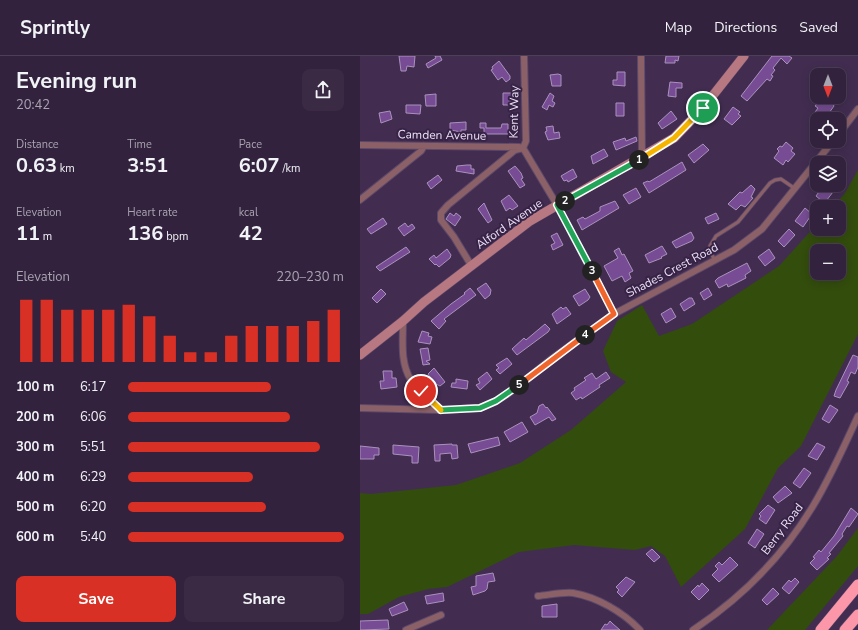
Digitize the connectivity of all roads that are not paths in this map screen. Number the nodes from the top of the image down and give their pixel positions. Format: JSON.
{"nodes":[{"id":1,"x":524,"y":56,"type":"edge"},
{"id":2,"x":641,"y":56,"type":"edge"},
{"id":3,"x":744,"y":56,"type":"edge"},
{"id":4,"x":858,"y":109,"type":"edge"},
{"id":5,"x":846,"y":125,"type":"edge"},
{"id":6,"x":360,"y":145,"type":"edge"},
{"id":7,"x":424,"y":146,"type":"junction"},
{"id":8,"x":523,"y":148,"type":"junction"},
{"id":9,"x":828,"y":148,"type":"edge"},
{"id":10,"x":642,"y":158,"type":"junction"},
{"id":11,"x":796,"y":189,"type":"junction"},
{"id":12,"x":360,"y":200,"type":"edge"},
{"id":13,"x":557,"y":205,"type":"junction"},
{"id":14,"x":715,"y":260,"type":"junction"},
{"id":15,"x":471,"y":265,"type":"junction"},
{"id":16,"x":614,"y":314,"type":"junction"},
{"id":17,"x":403,"y":322,"type":"junction"},
{"id":18,"x":360,"y":355,"type":"edge"},
{"id":19,"x":360,"y":408,"type":"edge"},
{"id":20,"x":439,"y":410,"type":"junction"},
{"id":21,"x":858,"y":416,"type":"edge"},
{"id":22,"x":858,"y":585,"type":"edge"},
{"id":23,"x":538,"y":596,"type":"dead end"},
{"id":24,"x":858,"y":615,"type":"edge"},
{"id":25,"x":441,"y":616,"type":"dead end"},
{"id":26,"x":406,"y":630,"type":"edge"},
{"id":27,"x":640,"y":630,"type":"edge"},
{"id":28,"x":693,"y":630,"type":"edge"},
{"id":29,"x":822,"y":630,"type":"edge"},
{"id":30,"x":845,"y":630,"type":"edge"}],
"edges":[{"from":1,"to":8,"type":"street","name":"Kent Way"},
{"from":2,"to":10,"type":"street"},
{"from":3,"to":10,"type":"street","name":"Alford Avenue"},
{"from":4,"to":5,"type":"street"},
{"from":6,"to":7,"type":"street","name":"Camden Avenue"},
{"from":7,"to":8,"type":"street","name":"Camden Avenue"},
{"from":7,"to":12,"type":"street"},
{"from":8,"to":13,"type":"street","name":"Kent Way"},
{"from":8,"to":15,"type":"street"},
{"from":9,"to":11,"type":"street","name":"Shades Crest Road"},
{"from":10,"to":13,"type":"street","name":"Alford Avenue"},
{"from":11,"to":14,"type":"street","name":"Shades Crest Road"},
{"from":11,"to":14,"type":"lane"},
{"from":13,"to":15,"type":"street","name":"Alford Avenue"},
{"from":13,"to":16,"type":"street","name":"Kent Way"},
{"from":14,"to":16,"type":"street","name":"Shades Crest Road"},
{"from":15,"to":17,"type":"street","name":"Alford Avenue"},
{"from":16,"to":20,"type":"street","name":"Shades Crest Road"},
{"from":17,"to":18,"type":"street","name":"Alford Avenue"},
{"from":17,"to":20,"type":"street"},
{"from":19,"to":20,"type":"street","name":"Shades Crest Road"},
{"from":21,"to":28,"type":"street","name":"Berry Road"},
{"from":22,"to":29,"type":"highway"},
{"from":23,"to":27,"type":"street"},
{"from":24,"to":30,"type":"highway"},
{"from":25,"to":26,"type":"street"}]}
